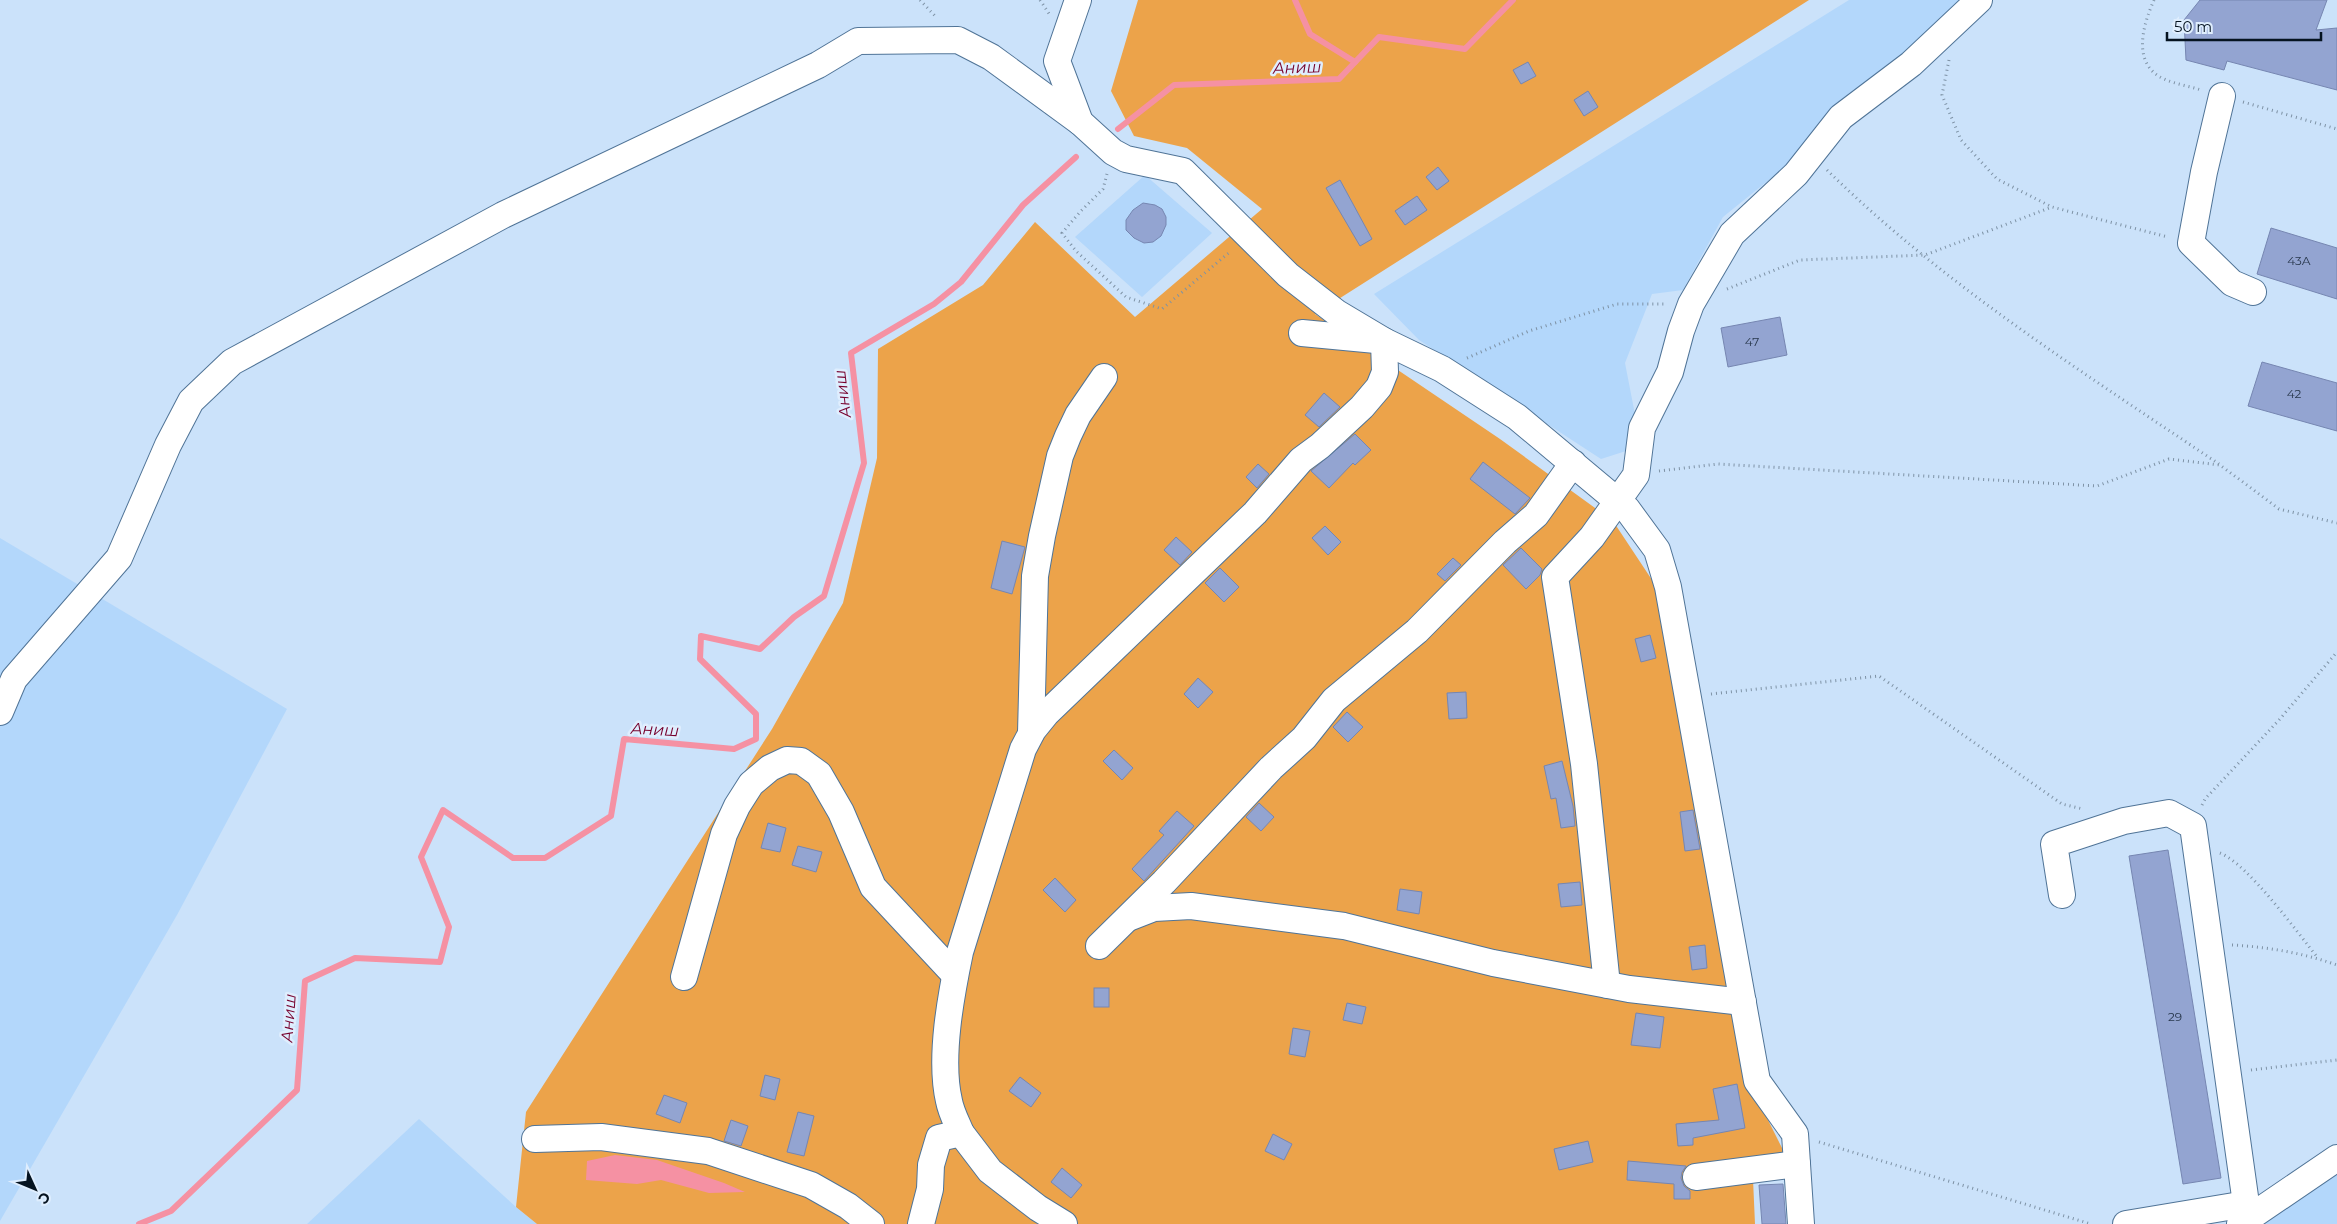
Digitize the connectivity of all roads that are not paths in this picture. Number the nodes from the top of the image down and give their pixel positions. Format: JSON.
{"nodes":[{"id":1,"x":1078,"y":0,"type":"edge"},
{"id":2,"x":1979,"y":0,"type":"edge"},
{"id":3,"x":2222,"y":96,"type":"dead end"},
{"id":4,"x":1080,"y":122,"type":"junction"},
{"id":5,"x":2253,"y":292,"type":"dead end"},
{"id":6,"x":1302,"y":334,"type":"dead end"},
{"id":7,"x":1384,"y":341,"type":"junction"},
{"id":8,"x":1104,"y":377,"type":"dead end"},
{"id":9,"x":1573,"y":463,"type":"junction"},
{"id":10,"x":1622,"y":505,"type":"junction"},
{"id":11,"x":0,"y":712,"type":"edge"},
{"id":12,"x":1031,"y":733,"type":"junction"},
{"id":13,"x":2062,"y":895,"type":"dead end"},
{"id":14,"x":1128,"y":918,"type":"junction"},
{"id":15,"x":1099,"y":946,"type":"dead end"},
{"id":16,"x":955,"y":974,"type":"junction"},
{"id":17,"x":684,"y":977,"type":"dead end"},
{"id":18,"x":1606,"y":985,"type":"junction"},
{"id":19,"x":1743,"y":1002,"type":"junction"},
{"id":20,"x":961,"y":1133,"type":"junction"},
{"id":21,"x":535,"y":1140,"type":"dead end"},
{"id":22,"x":2337,"y":1158,"type":"edge"},
{"id":23,"x":1797,"y":1164,"type":"junction"},
{"id":24,"x":1696,"y":1177,"type":"dead end"},
{"id":25,"x":2245,"y":1215,"type":"edge"},
{"id":26,"x":871,"y":1224,"type":"edge"},
{"id":27,"x":921,"y":1224,"type":"edge"},
{"id":28,"x":1064,"y":1224,"type":"edge"},
{"id":29,"x":1801,"y":1224,"type":"edge"},
{"id":30,"x":2126,"y":1224,"type":"edge"}],
"edges":[{"from":1,"to":4,"type":"street"},
{"from":2,"to":10,"type":"street"},
{"from":3,"to":5,"type":"street"},
{"from":4,"to":7,"type":"street"},
{"from":4,"to":11,"type":"street"},
{"from":6,"to":7,"type":"street"},
{"from":7,"to":9,"type":"street"},
{"from":7,"to":12,"type":"street"},
{"from":8,"to":12,"type":"street"},
{"from":9,"to":10,"type":"street"},
{"from":9,"to":14,"type":"street"},
{"from":10,"to":18,"type":"street"},
{"from":10,"to":19,"type":"street"},
{"from":12,"to":16,"type":"street"},
{"from":13,"to":25,"type":"street"},
{"from":14,"to":15,"type":"street"},
{"from":14,"to":18,"type":"street"},
{"from":16,"to":17,"type":"street"},
{"from":16,"to":20,"type":"street"},
{"from":18,"to":19,"type":"street"},
{"from":19,"to":23,"type":"street"},
{"from":20,"to":27,"type":"street"},
{"from":20,"to":28,"type":"street"},
{"from":21,"to":26,"type":"street"},
{"from":22,"to":25,"type":"street"},
{"from":23,"to":24,"type":"street"},
{"from":23,"to":29,"type":"street"},
{"from":25,"to":30,"type":"street"}]}
